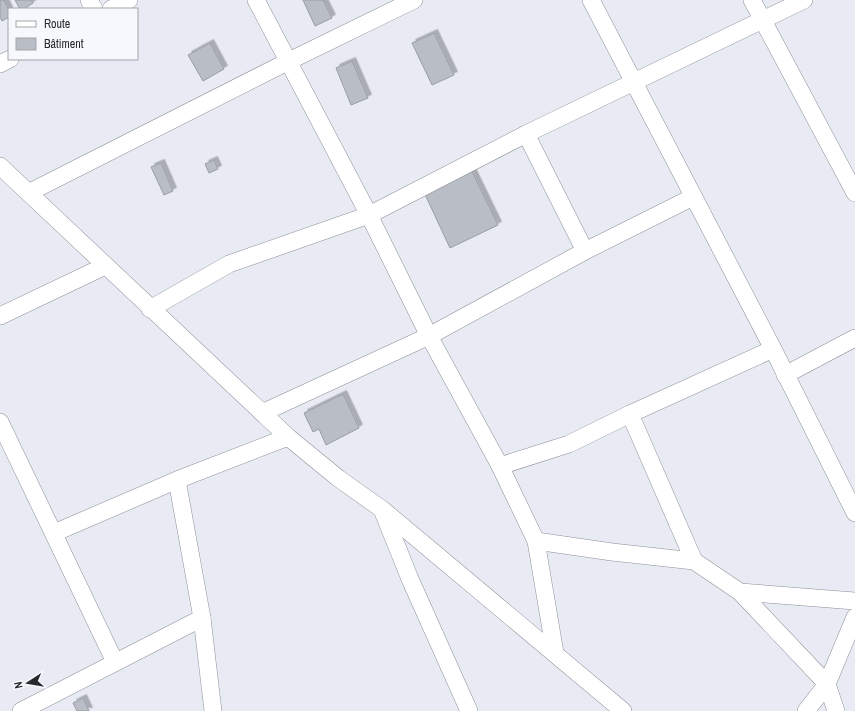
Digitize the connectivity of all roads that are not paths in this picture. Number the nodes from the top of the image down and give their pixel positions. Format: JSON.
{"nodes":[{"id":1,"x":130,"y":0,"type":"edge"},
{"id":2,"x":256,"y":0,"type":"edge"},
{"id":3,"x":414,"y":0,"type":"edge"},
{"id":4,"x":591,"y":0,"type":"edge"},
{"id":5,"x":752,"y":0,"type":"edge"},
{"id":6,"x":804,"y":0,"type":"edge"},
{"id":7,"x":113,"y":8,"type":"edge"},
{"id":8,"x":762,"y":20,"type":"junction"},
{"id":9,"x":289,"y":60,"type":"junction"},
{"id":10,"x":634,"y":82,"type":"junction"},
{"id":11,"x":526,"y":134,"type":"junction"},
{"id":12,"x":0,"y":166,"type":"edge"},
{"id":13,"x":30,"y":192,"type":"junction"},
{"id":14,"x":855,"y":193,"type":"edge"},
{"id":15,"x":693,"y":197,"type":"junction"},
{"id":16,"x":369,"y":215,"type":"junction"},
{"id":17,"x":585,"y":251,"type":"junction"},
{"id":18,"x":105,"y":266,"type":"junction"},
{"id":19,"x":150,"y":309,"type":"junction"},
{"id":20,"x":0,"y":316,"type":"edge"},
{"id":21,"x":429,"y":336,"type":"junction"},
{"id":22,"x":855,"y":338,"type":"edge"},
{"id":23,"x":773,"y":349,"type":"junction"},
{"id":24,"x":785,"y":374,"type":"junction"},
{"id":25,"x":262,"y":413,"type":"junction"},
{"id":26,"x":630,"y":414,"type":"junction"},
{"id":27,"x":0,"y":422,"type":"edge"},
{"id":28,"x":288,"y":437,"type":"junction"},
{"id":29,"x":500,"y":466,"type":"junction"},
{"id":30,"x":177,"y":480,"type":"junction"},
{"id":31,"x":854,"y":509,"type":"edge"},
{"id":32,"x":383,"y":510,"type":"junction"},
{"id":33,"x":54,"y":533,"type":"junction"},
{"id":34,"x":536,"y":541,"type":"junction"},
{"id":35,"x":694,"y":561,"type":"junction"},
{"id":36,"x":740,"y":592,"type":"junction"},
{"id":37,"x":855,"y":601,"type":"edge"},
{"id":38,"x":855,"y":617,"type":"edge"},
{"id":39,"x":202,"y":618,"type":"junction"},
{"id":40,"x":556,"y":653,"type":"junction"},
{"id":41,"x":115,"y":662,"type":"junction"},
{"id":42,"x":827,"y":684,"type":"junction"},
{"id":43,"x":21,"y":711,"type":"edge"},
{"id":44,"x":213,"y":711,"type":"edge"},
{"id":45,"x":469,"y":711,"type":"edge"},
{"id":46,"x":623,"y":711,"type":"edge"},
{"id":47,"x":806,"y":711,"type":"edge"},
{"id":48,"x":836,"y":711,"type":"edge"}],
"edges":[{"from":1,"to":7,"type":"street"},
{"from":2,"to":9,"type":"street"},
{"from":3,"to":9,"type":"street"},
{"from":4,"to":10,"type":"street"},
{"from":5,"to":8,"type":"street"},
{"from":6,"to":8,"type":"street"},
{"from":8,"to":10,"type":"street"},
{"from":8,"to":14,"type":"street"},
{"from":9,"to":13,"type":"street"},
{"from":9,"to":16,"type":"street"},
{"from":10,"to":11,"type":"street"},
{"from":10,"to":15,"type":"street"},
{"from":11,"to":16,"type":"street"},
{"from":11,"to":17,"type":"street"},
{"from":12,"to":13,"type":"street"},
{"from":13,"to":18,"type":"street"},
{"from":15,"to":17,"type":"street"},
{"from":15,"to":23,"type":"street"},
{"from":16,"to":19,"type":"street"},
{"from":16,"to":21,"type":"street"},
{"from":17,"to":21,"type":"street"},
{"from":18,"to":19,"type":"street"},
{"from":18,"to":20,"type":"street"},
{"from":19,"to":25,"type":"street"},
{"from":21,"to":25,"type":"street"},
{"from":21,"to":29,"type":"street"},
{"from":22,"to":24,"type":"street"},
{"from":23,"to":24,"type":"street"},
{"from":23,"to":26,"type":"street"},
{"from":24,"to":31,"type":"street"},
{"from":25,"to":28,"type":"street"},
{"from":26,"to":29,"type":"street"},
{"from":26,"to":35,"type":"street"},
{"from":27,"to":33,"type":"street"},
{"from":28,"to":30,"type":"street"},
{"from":28,"to":32,"type":"street"},
{"from":29,"to":34,"type":"street"},
{"from":30,"to":33,"type":"street"},
{"from":30,"to":39,"type":"street"},
{"from":32,"to":40,"type":"street"},
{"from":32,"to":45,"type":"street"},
{"from":33,"to":41,"type":"street"},
{"from":34,"to":35,"type":"street"},
{"from":34,"to":40,"type":"street"},
{"from":35,"to":36,"type":"street"},
{"from":36,"to":37,"type":"street"},
{"from":36,"to":42,"type":"street"},
{"from":38,"to":42,"type":"street"},
{"from":39,"to":41,"type":"street"},
{"from":39,"to":44,"type":"street"},
{"from":40,"to":46,"type":"street"},
{"from":41,"to":43,"type":"street"},
{"from":42,"to":47,"type":"street"},
{"from":42,"to":48,"type":"street"}]}
